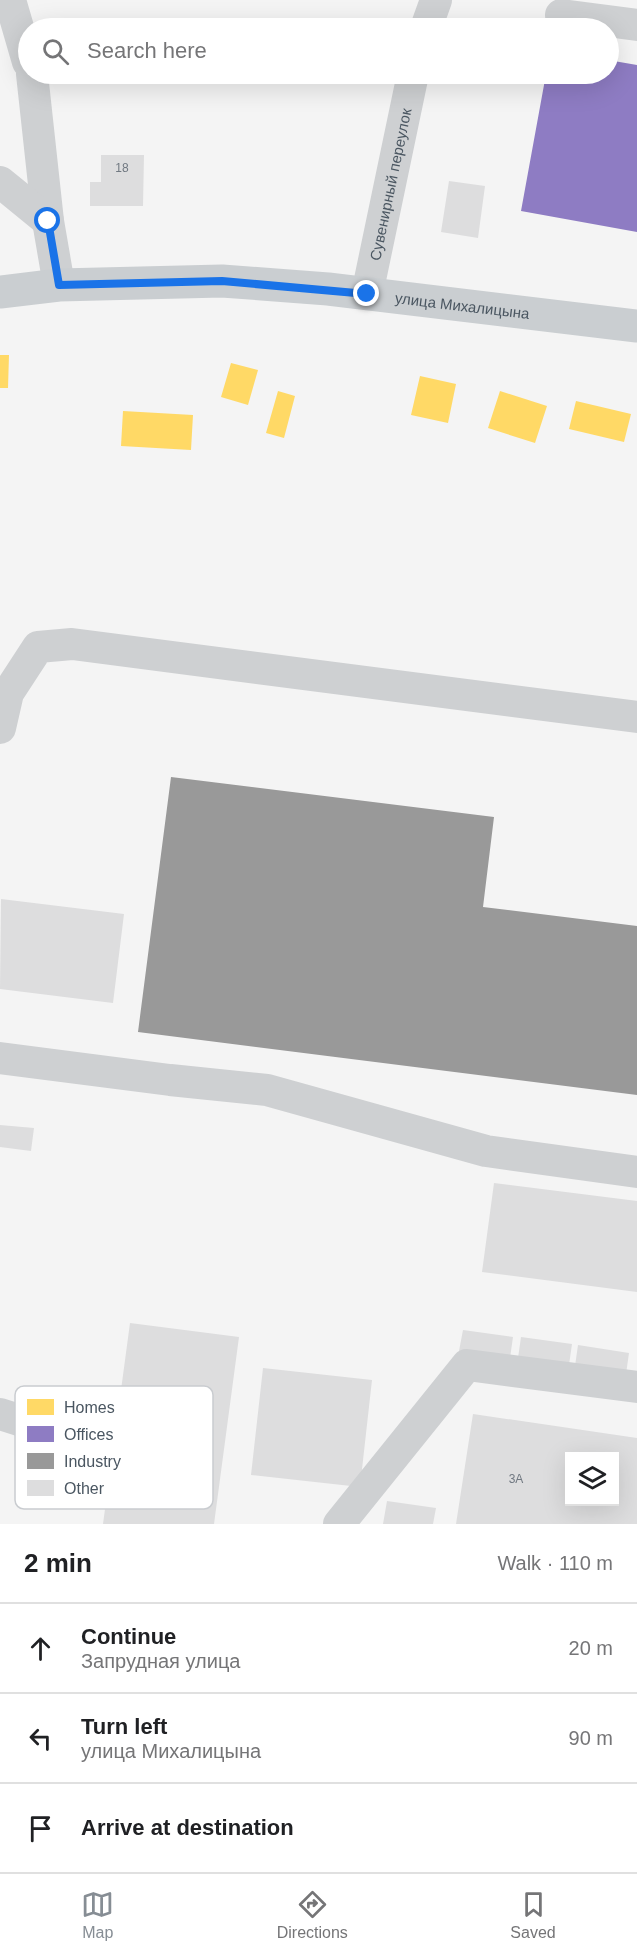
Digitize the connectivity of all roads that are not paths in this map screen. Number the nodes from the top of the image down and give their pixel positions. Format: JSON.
{"nodes":[{"id":1,"x":10,"y":0,"type":"edge"},
{"id":2,"x":436,"y":0,"type":"edge"},
{"id":3,"x":561,"y":15,"type":"dead end"},
{"id":4,"x":430,"y":18,"type":"edge"},
{"id":5,"x":584,"y":18,"type":"edge"},
{"id":6,"x":619,"y":23,"type":"edge"},
{"id":7,"x":637,"y":25,"type":"edge"},
{"id":8,"x":18,"y":28,"type":"edge"},
{"id":9,"x":33,"y":84,"type":"edge"},
{"id":10,"x":411,"y":84,"type":"edge"},
{"id":11,"x":0,"y":182,"type":"edge"},
{"id":12,"x":48,"y":221,"type":"junction"},
{"id":13,"x":59,"y":285,"type":"junction"},
{"id":14,"x":0,"y":292,"type":"edge"},
{"id":15,"x":367,"y":294,"type":"junction"},
{"id":16,"x":637,"y":326,"type":"edge"},
{"id":17,"x":637,"y":717,"type":"edge"},
{"id":18,"x":0,"y":728,"type":"edge"},
{"id":19,"x":0,"y":1058,"type":"edge"},
{"id":20,"x":637,"y":1172,"type":"edge"},
{"id":21,"x":637,"y":1387,"type":"edge"},
{"id":22,"x":0,"y":1414,"type":"edge"},
{"id":23,"x":15,"y":1419,"type":"edge"},
{"id":24,"x":339,"y":1524,"type":"edge"}],
"edges":[{"from":1,"to":8,"type":"street"},
{"from":2,"to":4,"type":"street"},
{"from":3,"to":5,"type":"street"},
{"from":6,"to":7,"type":"street"},
{"from":9,"to":12,"type":"street"},
{"from":10,"to":15,"type":"street","name":"Сувенирный переулок"},
{"from":11,"to":12,"type":"street"},
{"from":12,"to":13,"type":"street"},
{"from":13,"to":14,"type":"main road","name":"улица Михалицына"},
{"from":13,"to":15,"type":"main road","name":"улица Михалицына"},
{"from":15,"to":16,"type":"main road","name":"улица Михалицына"},
{"from":17,"to":18,"type":"street"},
{"from":19,"to":20,"type":"street"},
{"from":21,"to":24,"type":"street"},
{"from":22,"to":23,"type":"street"}]}
